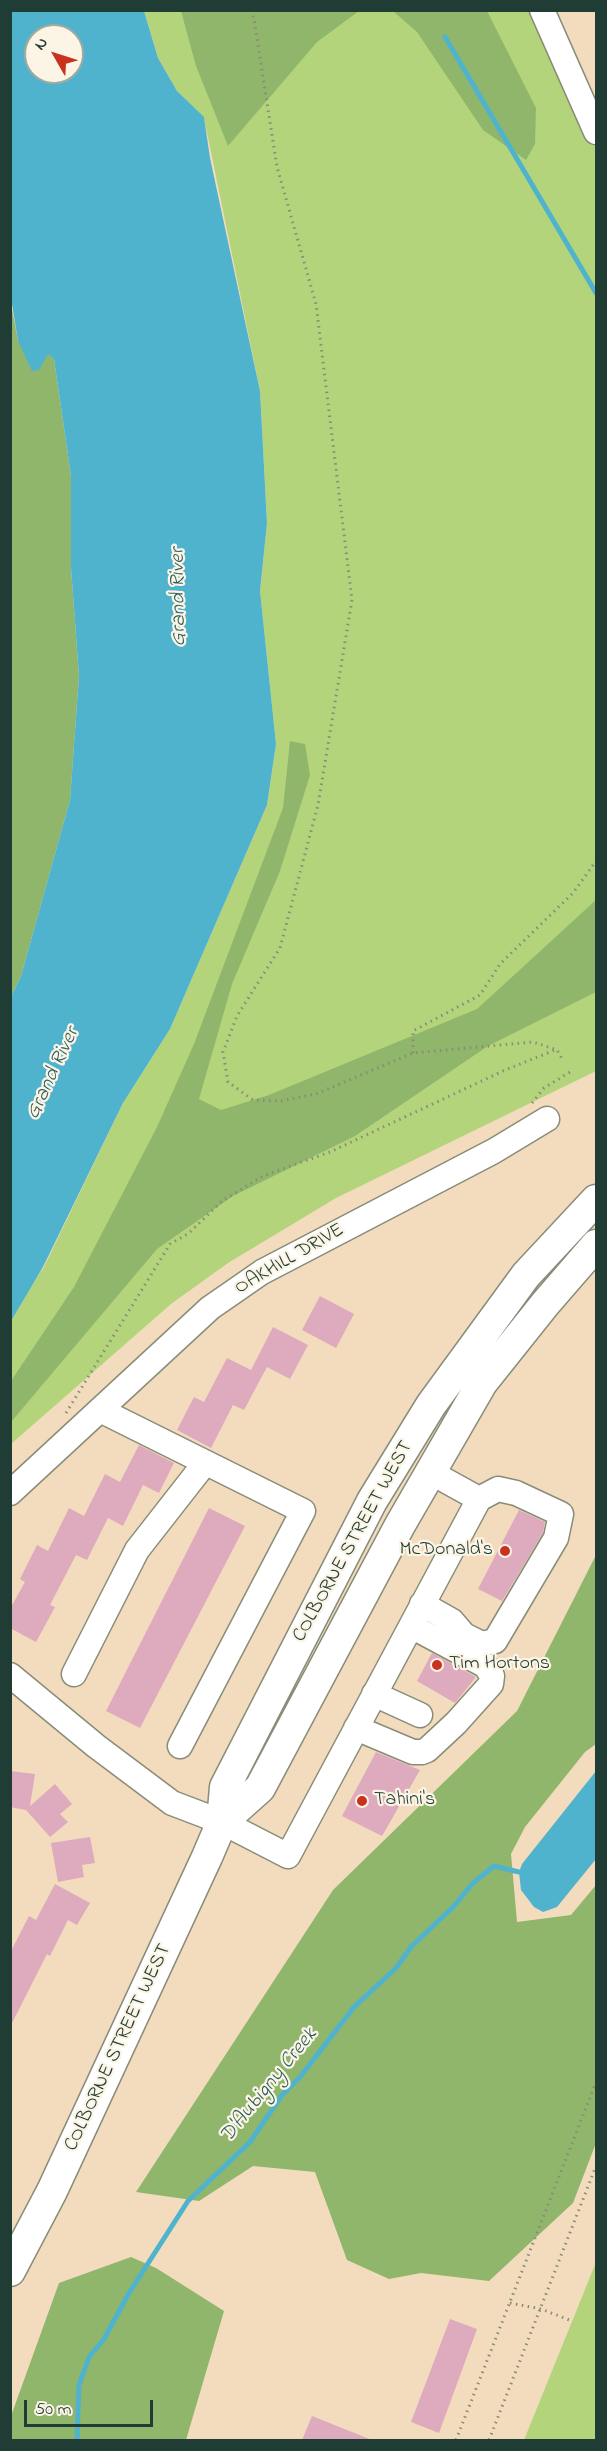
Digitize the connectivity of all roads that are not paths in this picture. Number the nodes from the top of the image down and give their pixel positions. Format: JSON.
{"nodes":[{"id":1,"x":542,"y":10,"type":"edge"},
{"id":2,"x":597,"y":132,"type":"edge"},
{"id":3,"x":547,"y":1119,"type":"dead end"},
{"id":4,"x":597,"y":1200,"type":"edge"},
{"id":5,"x":597,"y":1245,"type":"edge"},
{"id":6,"x":100,"y":1410,"type":"junction"},
{"id":7,"x":205,"y":1463,"type":"junction"},
{"id":8,"x":430,"y":1472,"type":"junction"},
{"id":9,"x":10,"y":1493,"type":"edge"},
{"id":10,"x":479,"y":1499,"type":"junction"},
{"id":11,"x":422,"y":1605,"type":"junction"},
{"id":12,"x":411,"y":1626,"type":"junction"},
{"id":13,"x":74,"y":1674,"type":"dead end"},
{"id":14,"x":10,"y":1675,"type":"edge"},
{"id":15,"x":374,"y":1694,"type":"junction"},
{"id":16,"x":420,"y":1715,"type":"dead end"},
{"id":17,"x":356,"y":1728,"type":"junction"},
{"id":18,"x":180,"y":1746,"type":"dead end"},
{"id":19,"x":222,"y":1822,"type":"junction"},
{"id":20,"x":10,"y":2271,"type":"edge"}],
"edges":[{"from":1,"to":2,"type":"street"},
{"from":3,"to":6,"type":"street","name":"OAKHILL DRIVE"},
{"from":4,"to":19,"type":"main road","name":"COLBORNE STREET WEST"},
{"from":5,"to":8,"type":"main road","name":"COLBORNE STREET WEST"},
{"from":6,"to":7,"type":"street"},
{"from":6,"to":9,"type":"street","name":"OAKHILL DRIVE"},
{"from":7,"to":13,"type":"street"},
{"from":7,"to":18,"type":"street"},
{"from":8,"to":10,"type":"street"},
{"from":8,"to":19,"type":"main road","name":"COLBORNE STREET WEST"},
{"from":10,"to":11,"type":"street"},
{"from":10,"to":11,"type":"street"},
{"from":11,"to":12,"type":"street"},
{"from":12,"to":15,"type":"street"},
{"from":12,"to":17,"type":"street"},
{"from":14,"to":19,"type":"street"},
{"from":15,"to":16,"type":"street"},
{"from":15,"to":17,"type":"street"},
{"from":17,"to":19,"type":"street"},
{"from":19,"to":20,"type":"main road","name":"COLBORNE STREET WEST"}]}
